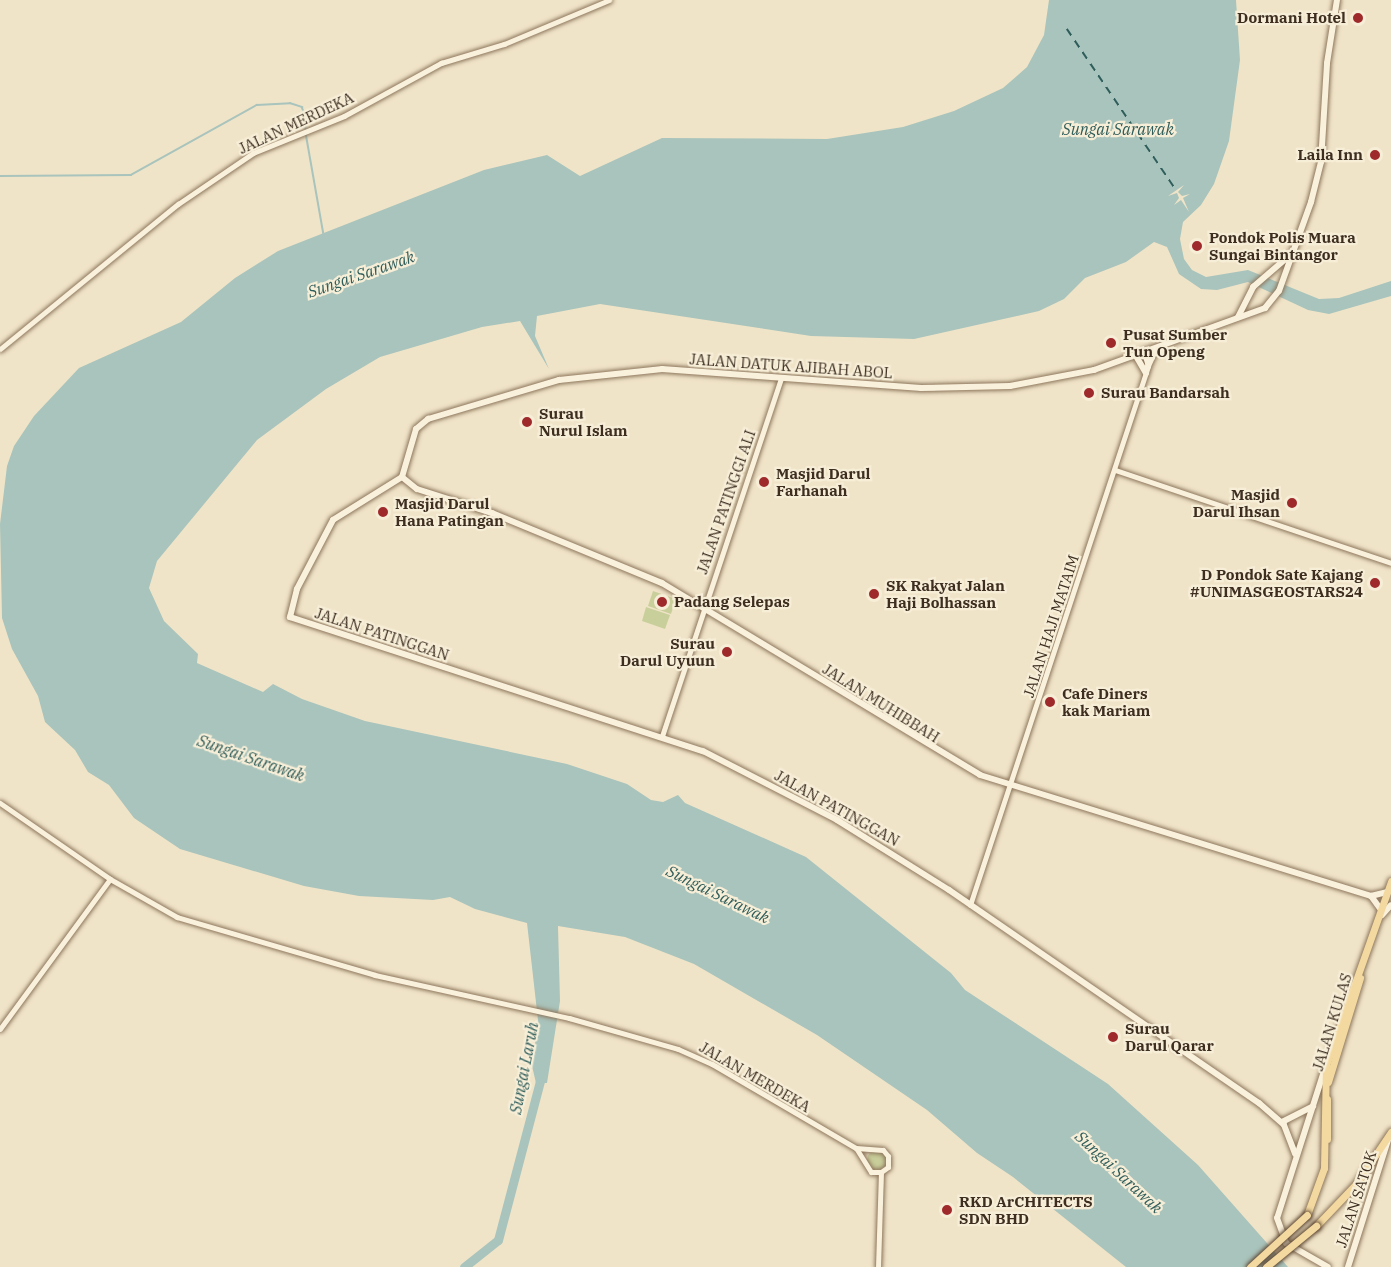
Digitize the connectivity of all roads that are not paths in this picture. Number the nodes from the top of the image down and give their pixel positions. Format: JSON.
{"nodes":[{"id":1,"x":609,"y":0,"type":"edge"},
{"id":2,"x":1337,"y":0,"type":"edge"},
{"id":3,"x":1291,"y":254,"type":"junction"},
{"id":4,"x":1238,"y":317,"type":"junction"},
{"id":5,"x":0,"y":349,"type":"edge"},
{"id":6,"x":1156,"y":349,"type":"junction"},
{"id":7,"x":1144,"y":353,"type":"junction"},
{"id":8,"x":1136,"y":356,"type":"junction"},
{"id":9,"x":1147,"y":369,"type":"junction"},
{"id":10,"x":781,"y":378,"type":"junction"},
{"id":11,"x":1114,"y":470,"type":"junction"},
{"id":12,"x":402,"y":477,"type":"junction"},
{"id":13,"x":1391,"y":563,"type":"edge"},
{"id":14,"x":704,"y":607,"type":"junction"},
{"id":15,"x":662,"y":736,"type":"junction"},
{"id":16,"x":1010,"y":786,"type":"junction"},
{"id":17,"x":0,"y":803,"type":"edge"},
{"id":18,"x":110,"y":879,"type":"junction"},
{"id":19,"x":1391,"y":881,"type":"edge"},
{"id":20,"x":1389,"y":890,"type":"edge"},
{"id":21,"x":1371,"y":896,"type":"junction"},
{"id":22,"x":970,"y":905,"type":"junction"},
{"id":23,"x":1391,"y":905,"type":"edge"},
{"id":24,"x":1381,"y":912,"type":"junction"},
{"id":25,"x":0,"y":1029,"type":"edge"},
{"id":26,"x":1326,"y":1065,"type":"junction"},
{"id":27,"x":1313,"y":1106,"type":"junction"},
{"id":28,"x":1282,"y":1122,"type":"junction"},
{"id":29,"x":1390,"y":1136,"type":"edge"},
{"id":30,"x":856,"y":1148,"type":"junction"},
{"id":31,"x":869,"y":1151,"type":"junction"},
{"id":32,"x":1295,"y":1154,"type":"junction"},
{"id":33,"x":865,"y":1159,"type":"junction"},
{"id":34,"x":1324,"y":1168,"type":"junction"},
{"id":35,"x":871,"y":1172,"type":"junction"},
{"id":36,"x":881,"y":1172,"type":"junction"},
{"id":37,"x":878,"y":1188,"type":"junction"},
{"id":38,"x":878,"y":1267,"type":"edge"},
{"id":39,"x":1250,"y":1267,"type":"edge"},
{"id":40,"x":1266,"y":1267,"type":"edge"},
{"id":41,"x":1328,"y":1267,"type":"edge"},
{"id":42,"x":1348,"y":1267,"type":"edge"}],
"edges":[{"from":1,"to":5,"type":"street","name":"JALAN MERDEKA"},
{"from":2,"to":3,"type":"main road","name":"JALAN DATUK AJIBAH ABOL"},
{"from":3,"to":4,"type":"main road"},
{"from":3,"to":4,"type":"main road","name":"JALAN DATUK AJIBAH ABOL"},
{"from":4,"to":6,"type":"main road","name":"JALAN DATUK AJIBAH ABOL"},
{"from":6,"to":7,"type":"main road","name":"JALAN DATUK AJIBAH ABOL"},
{"from":6,"to":9,"type":"main road"},
{"from":7,"to":8,"type":"main road","name":"JALAN DATUK AJIBAH ABOL"},
{"from":7,"to":9,"type":"street"},
{"from":8,"to":9,"type":"main road"},
{"from":8,"to":10,"type":"main road","name":"JALAN DATUK AJIBAH ABOL"},
{"from":9,"to":11,"type":"street","name":"JALAN HAJI MATAIM"},
{"from":10,"to":12,"type":"main road","name":"JALAN DATUK AJIBAH ABOL"},
{"from":10,"to":14,"type":"street","name":"JALAN PATINGGI ALI"},
{"from":11,"to":13,"type":"street"},
{"from":11,"to":16,"type":"street","name":"JALAN HAJI MATAIM"},
{"from":12,"to":14,"type":"main road","name":"JALAN MUHIBBAH"},
{"from":12,"to":15,"type":"main road","name":"JALAN PATINGGAN"},
{"from":14,"to":15,"type":"street","name":"JALAN PATINGGI ALI"},
{"from":14,"to":16,"type":"main road","name":"JALAN MUHIBBAH"},
{"from":15,"to":22,"type":"main road","name":"JALAN PATINGGAN"},
{"from":16,"to":21,"type":"main road","name":"JALAN MUHIBBAH"},
{"from":16,"to":22,"type":"street","name":"JALAN HAJI MATAIM"},
{"from":17,"to":18,"type":"street"},
{"from":18,"to":25,"type":"street"},
{"from":18,"to":30,"type":"street","name":"JALAN MERDEKA"},
{"from":19,"to":20,"type":"main road","name":"JALAN KULAS"},
{"from":20,"to":21,"type":"main road"},
{"from":20,"to":24,"type":"main road","name":"JALAN KULAS"},
{"from":21,"to":24,"type":"main road"},
{"from":22,"to":28,"type":"main road","name":"JALAN PATINGGAN"},
{"from":23,"to":24,"type":"main road"},
{"from":24,"to":26,"type":"main road","name":"JALAN KULAS"},
{"from":24,"to":34,"type":"main road","name":"JALAN KULAS"},
{"from":26,"to":27,"type":"main road","name":"JALAN KULAS"},
{"from":26,"to":34,"type":"main road","name":"JALAN KULAS"},
{"from":27,"to":28,"type":"main road"},
{"from":27,"to":32,"type":"main road","name":"JALAN KULAS"},
{"from":28,"to":32,"type":"main road"},
{"from":29,"to":40,"type":"main road","name":"JALAN SATOK","bridge":true},
{"from":29,"to":42,"type":"main road","name":"JALAN SATOK"},
{"from":30,"to":31,"type":"street"},
{"from":30,"to":33,"type":"street"},
{"from":31,"to":33,"type":"street"},
{"from":31,"to":36,"type":"street"},
{"from":32,"to":41,"type":"main road","name":"JALAN KULAS"},
{"from":33,"to":35,"type":"street"},
{"from":34,"to":39,"type":"main road","name":"JALAN KULAS","bridge":true},
{"from":35,"to":36,"type":"street"},
{"from":35,"to":37,"type":"street"},
{"from":36,"to":37,"type":"street"},
{"from":37,"to":38,"type":"street"}]}
